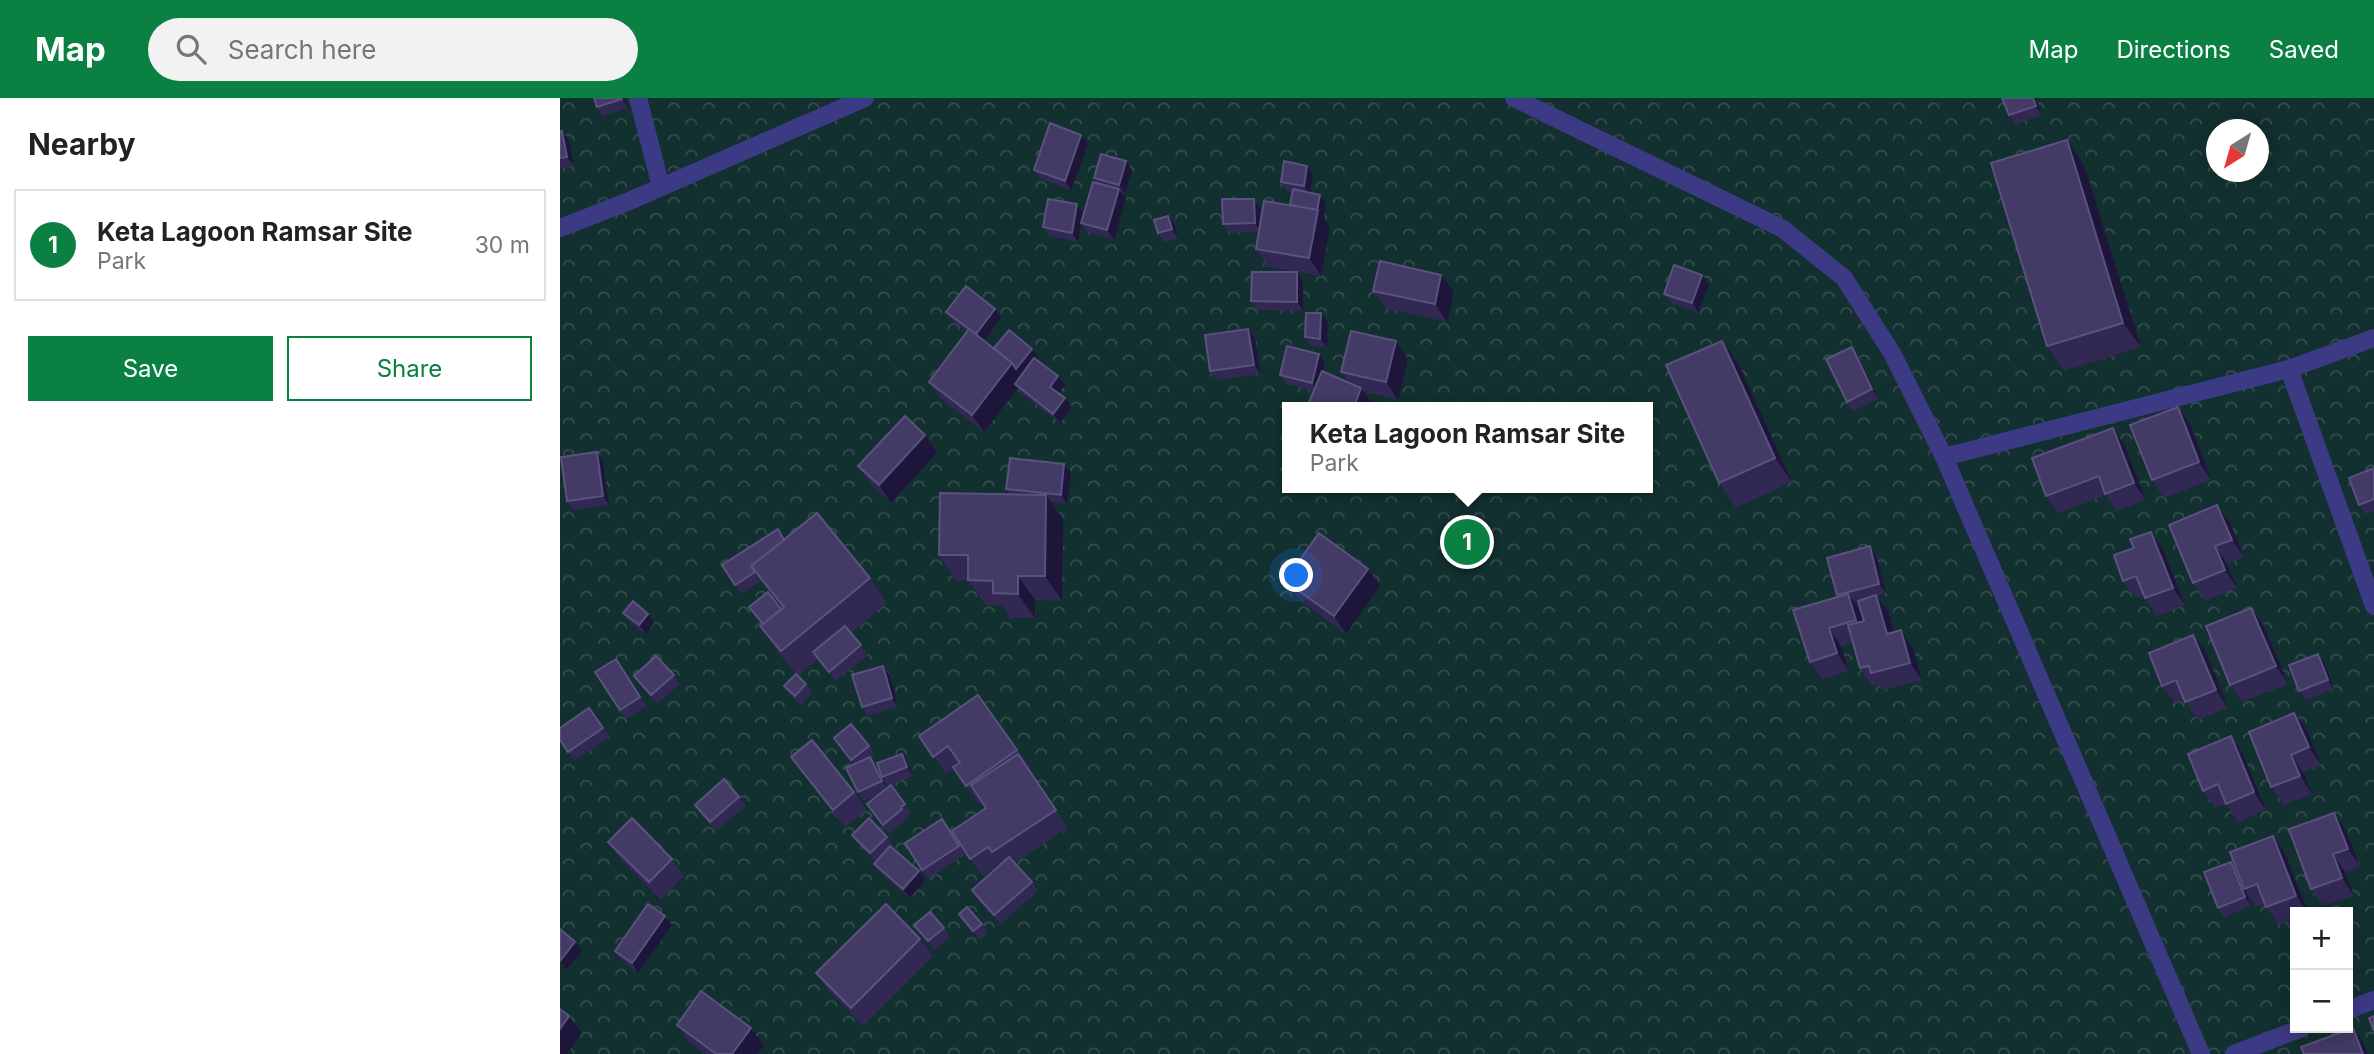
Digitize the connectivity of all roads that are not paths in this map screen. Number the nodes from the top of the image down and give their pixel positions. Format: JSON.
{"nodes":[{"id":1,"x":638,"y":98,"type":"edge"},
{"id":2,"x":864,"y":98,"type":"edge"},
{"id":3,"x":1514,"y":98,"type":"edge"},
{"id":4,"x":661,"y":187,"type":"junction"},
{"id":5,"x":560,"y":228,"type":"edge"},
{"id":6,"x":2374,"y":338,"type":"edge"},
{"id":7,"x":2289,"y":369,"type":"junction"},
{"id":8,"x":1944,"y":457,"type":"junction"},
{"id":9,"x":2374,"y":606,"type":"edge"},
{"id":10,"x":2374,"y":1000,"type":"edge"},
{"id":11,"x":2353,"y":1008,"type":"edge"},
{"id":12,"x":2290,"y":1033,"type":"edge"},
{"id":13,"x":2201,"y":1054,"type":"edge"},
{"id":14,"x":2234,"y":1054,"type":"edge"}],
"edges":[{"from":1,"to":4,"type":"street"},
{"from":2,"to":4,"type":"street"},
{"from":3,"to":8,"type":"street"},
{"from":4,"to":5,"type":"street"},
{"from":6,"to":7,"type":"street"},
{"from":7,"to":8,"type":"street"},
{"from":7,"to":9,"type":"street"},
{"from":8,"to":13,"type":"street"},
{"from":10,"to":11,"type":"street"},
{"from":12,"to":14,"type":"street"}]}
